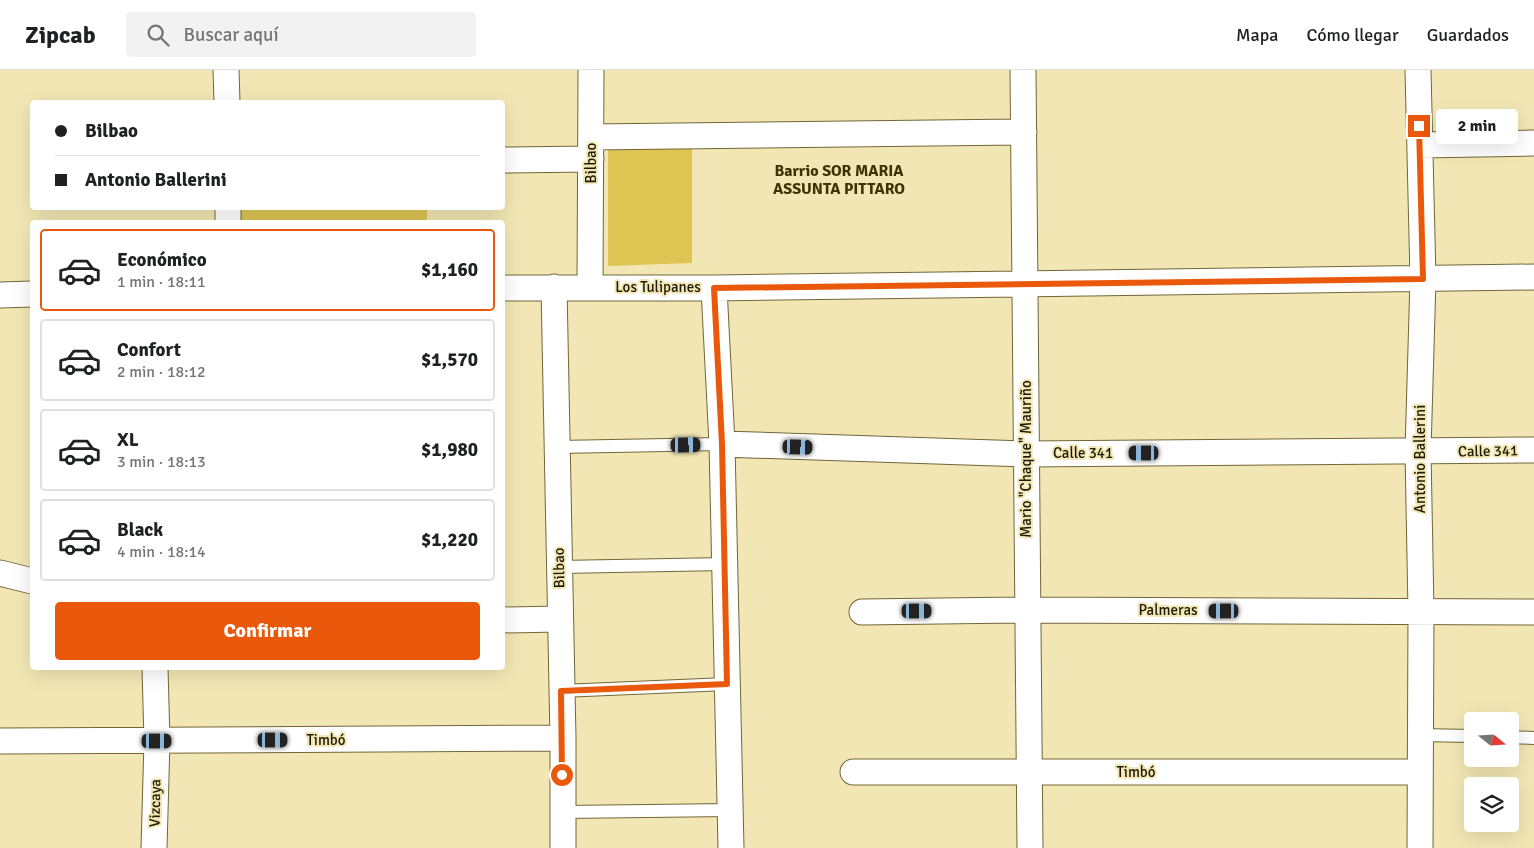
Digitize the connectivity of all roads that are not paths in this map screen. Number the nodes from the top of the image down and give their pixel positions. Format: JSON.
{"nodes":[{"id":1,"x":226,"y":70,"type":"edge"},
{"id":2,"x":591,"y":70,"type":"edge"},
{"id":3,"x":1023,"y":70,"type":"edge"},
{"id":4,"x":1418,"y":70,"type":"edge"},
{"id":5,"x":227,"y":100,"type":"edge"},
{"id":6,"x":1024,"y":132,"type":"junction"},
{"id":7,"x":1534,"y":143,"type":"edge"},
{"id":8,"x":1420,"y":145,"type":"junction"},
{"id":9,"x":591,"y":148,"type":"junction"},
{"id":10,"x":505,"y":160,"type":"edge"},
{"id":11,"x":1534,"y":277,"type":"edge"},
{"id":12,"x":1423,"y":279,"type":"junction"},
{"id":13,"x":1026,"y":284,"type":"junction"},
{"id":14,"x":554,"y":287,"type":"junction"},
{"id":15,"x":590,"y":287,"type":"junction"},
{"id":16,"x":505,"y":288,"type":"edge"},
{"id":17,"x":714,"y":288,"type":"junction"},
{"id":18,"x":30,"y":294,"type":"edge"},
{"id":19,"x":0,"y":295,"type":"edge"},
{"id":20,"x":722,"y":444,"type":"junction"},
{"id":21,"x":557,"y":447,"type":"junction"},
{"id":22,"x":1534,"y":450,"type":"edge"},
{"id":23,"x":1418,"y":451,"type":"junction"},
{"id":24,"x":1026,"y":454,"type":"junction"},
{"id":25,"x":724,"y":564,"type":"junction"},
{"id":26,"x":559,"y":567,"type":"junction"},
{"id":27,"x":0,"y":573,"type":"edge"},
{"id":28,"x":30,"y":580,"type":"edge"},
{"id":29,"x":1027,"y":610,"type":"junction"},
{"id":30,"x":1421,"y":611,"type":"junction"},
{"id":31,"x":862,"y":612,"type":"dead end"},
{"id":32,"x":1534,"y":612,"type":"edge"},
{"id":33,"x":559,"y":619,"type":"junction"},
{"id":34,"x":505,"y":620,"type":"edge"},
{"id":35,"x":155,"y":670,"type":"edge"},
{"id":36,"x":727,"y":684,"type":"junction"},
{"id":37,"x":561,"y":691,"type":"junction"},
{"id":38,"x":1420,"y":735,"type":"junction"},
{"id":39,"x":1464,"y":736,"type":"edge"},
{"id":40,"x":1519,"y":737,"type":"edge"},
{"id":41,"x":563,"y":738,"type":"junction"},
{"id":42,"x":1534,"y":738,"type":"edge"},
{"id":43,"x":0,"y":741,"type":"edge"},
{"id":44,"x":157,"y":741,"type":"junction"},
{"id":45,"x":853,"y":772,"type":"dead end"},
{"id":46,"x":1420,"y":772,"type":"junction"},
{"id":47,"x":1028,"y":773,"type":"junction"},
{"id":48,"x":731,"y":810,"type":"junction"},
{"id":49,"x":562,"y":812,"type":"junction"},
{"id":50,"x":154,"y":848,"type":"edge"},
{"id":51,"x":563,"y":848,"type":"edge"},
{"id":52,"x":731,"y":848,"type":"edge"},
{"id":53,"x":1030,"y":848,"type":"edge"},
{"id":54,"x":1420,"y":848,"type":"edge"}],
"edges":[{"from":1,"to":5,"type":"street"},
{"from":2,"to":9,"type":"street","name":"Bilbao"},
{"from":3,"to":6,"type":"street","name":"Mario \"Chaque\" Mauriño"},
{"from":4,"to":8,"type":"street","name":"Antonio Ballerini"},
{"from":6,"to":9,"type":"street"},
{"from":6,"to":13,"type":"street","name":"Mario \"Chaque\" Mauriño"},
{"from":7,"to":8,"type":"street"},
{"from":8,"to":12,"type":"street","name":"Antonio Ballerini"},
{"from":9,"to":10,"type":"street"},
{"from":9,"to":15,"type":"street","name":"Bilbao"},
{"from":11,"to":12,"type":"street","name":"Los Tulipanes"},
{"from":12,"to":13,"type":"street","name":"Los Tulipanes"},
{"from":12,"to":23,"type":"street","name":"Antonio Ballerini"},
{"from":13,"to":17,"type":"street","name":"Los Tulipanes"},
{"from":13,"to":24,"type":"street","name":"Mario \"Chaque\" Mauriño"},
{"from":14,"to":15,"type":"street","name":"Los Tulipanes"},
{"from":14,"to":16,"type":"street","name":"Los Tulipanes"},
{"from":14,"to":21,"type":"street","name":"Bilbao"},
{"from":15,"to":17,"type":"street","name":"Los Tulipanes"},
{"from":17,"to":20,"type":"street"},
{"from":18,"to":19,"type":"street"},
{"from":20,"to":21,"type":"lane"},
{"from":20,"to":24,"type":"street","name":"Calle 341"},
{"from":20,"to":25,"type":"street"},
{"from":21,"to":26,"type":"street","name":"Bilbao"},
{"from":22,"to":23,"type":"street","name":"Calle 341"},
{"from":23,"to":24,"type":"street","name":"Calle 341"},
{"from":23,"to":30,"type":"street","name":"Antonio Ballerini"},
{"from":24,"to":29,"type":"street","name":"Mario \"Chaque\" Mauriño"},
{"from":25,"to":26,"type":"lane"},
{"from":25,"to":36,"type":"street"},
{"from":26,"to":33,"type":"street","name":"Bilbao"},
{"from":27,"to":28,"type":"street"},
{"from":29,"to":30,"type":"street","name":"Palmeras"},
{"from":29,"to":31,"type":"street","name":"Palmeras"},
{"from":29,"to":47,"type":"street","name":"Mario \"Chaque\" Mauriño"},
{"from":30,"to":32,"type":"street","name":"Palmeras"},
{"from":30,"to":38,"type":"street","name":"Antonio Ballerini"},
{"from":33,"to":34,"type":"street"},
{"from":33,"to":37,"type":"street","name":"Bilbao"},
{"from":35,"to":44,"type":"street","name":"Vizcaya"},
{"from":36,"to":37,"type":"lane"},
{"from":36,"to":48,"type":"street"},
{"from":37,"to":41,"type":"street","name":"Bilbao"},
{"from":38,"to":39,"type":"lane"},
{"from":38,"to":46,"type":"street","name":"Antonio Ballerini"},
{"from":40,"to":42,"type":"lane"},
{"from":41,"to":44,"type":"street","name":"Timbó"},
{"from":41,"to":49,"type":"street","name":"Bilbao"},
{"from":43,"to":44,"type":"street","name":"Timbó"},
{"from":44,"to":50,"type":"street","name":"Vizcaya"},
{"from":45,"to":47,"type":"street","name":"Timbó"},
{"from":46,"to":47,"type":"street","name":"Timbó"},
{"from":46,"to":54,"type":"street","name":"Antonio Ballerini"},
{"from":47,"to":53,"type":"street","name":"Mario \"Chaque\" Mauriño"},
{"from":48,"to":49,"type":"lane"},
{"from":48,"to":52,"type":"street"},
{"from":49,"to":51,"type":"street","name":"Bilbao"}]}
